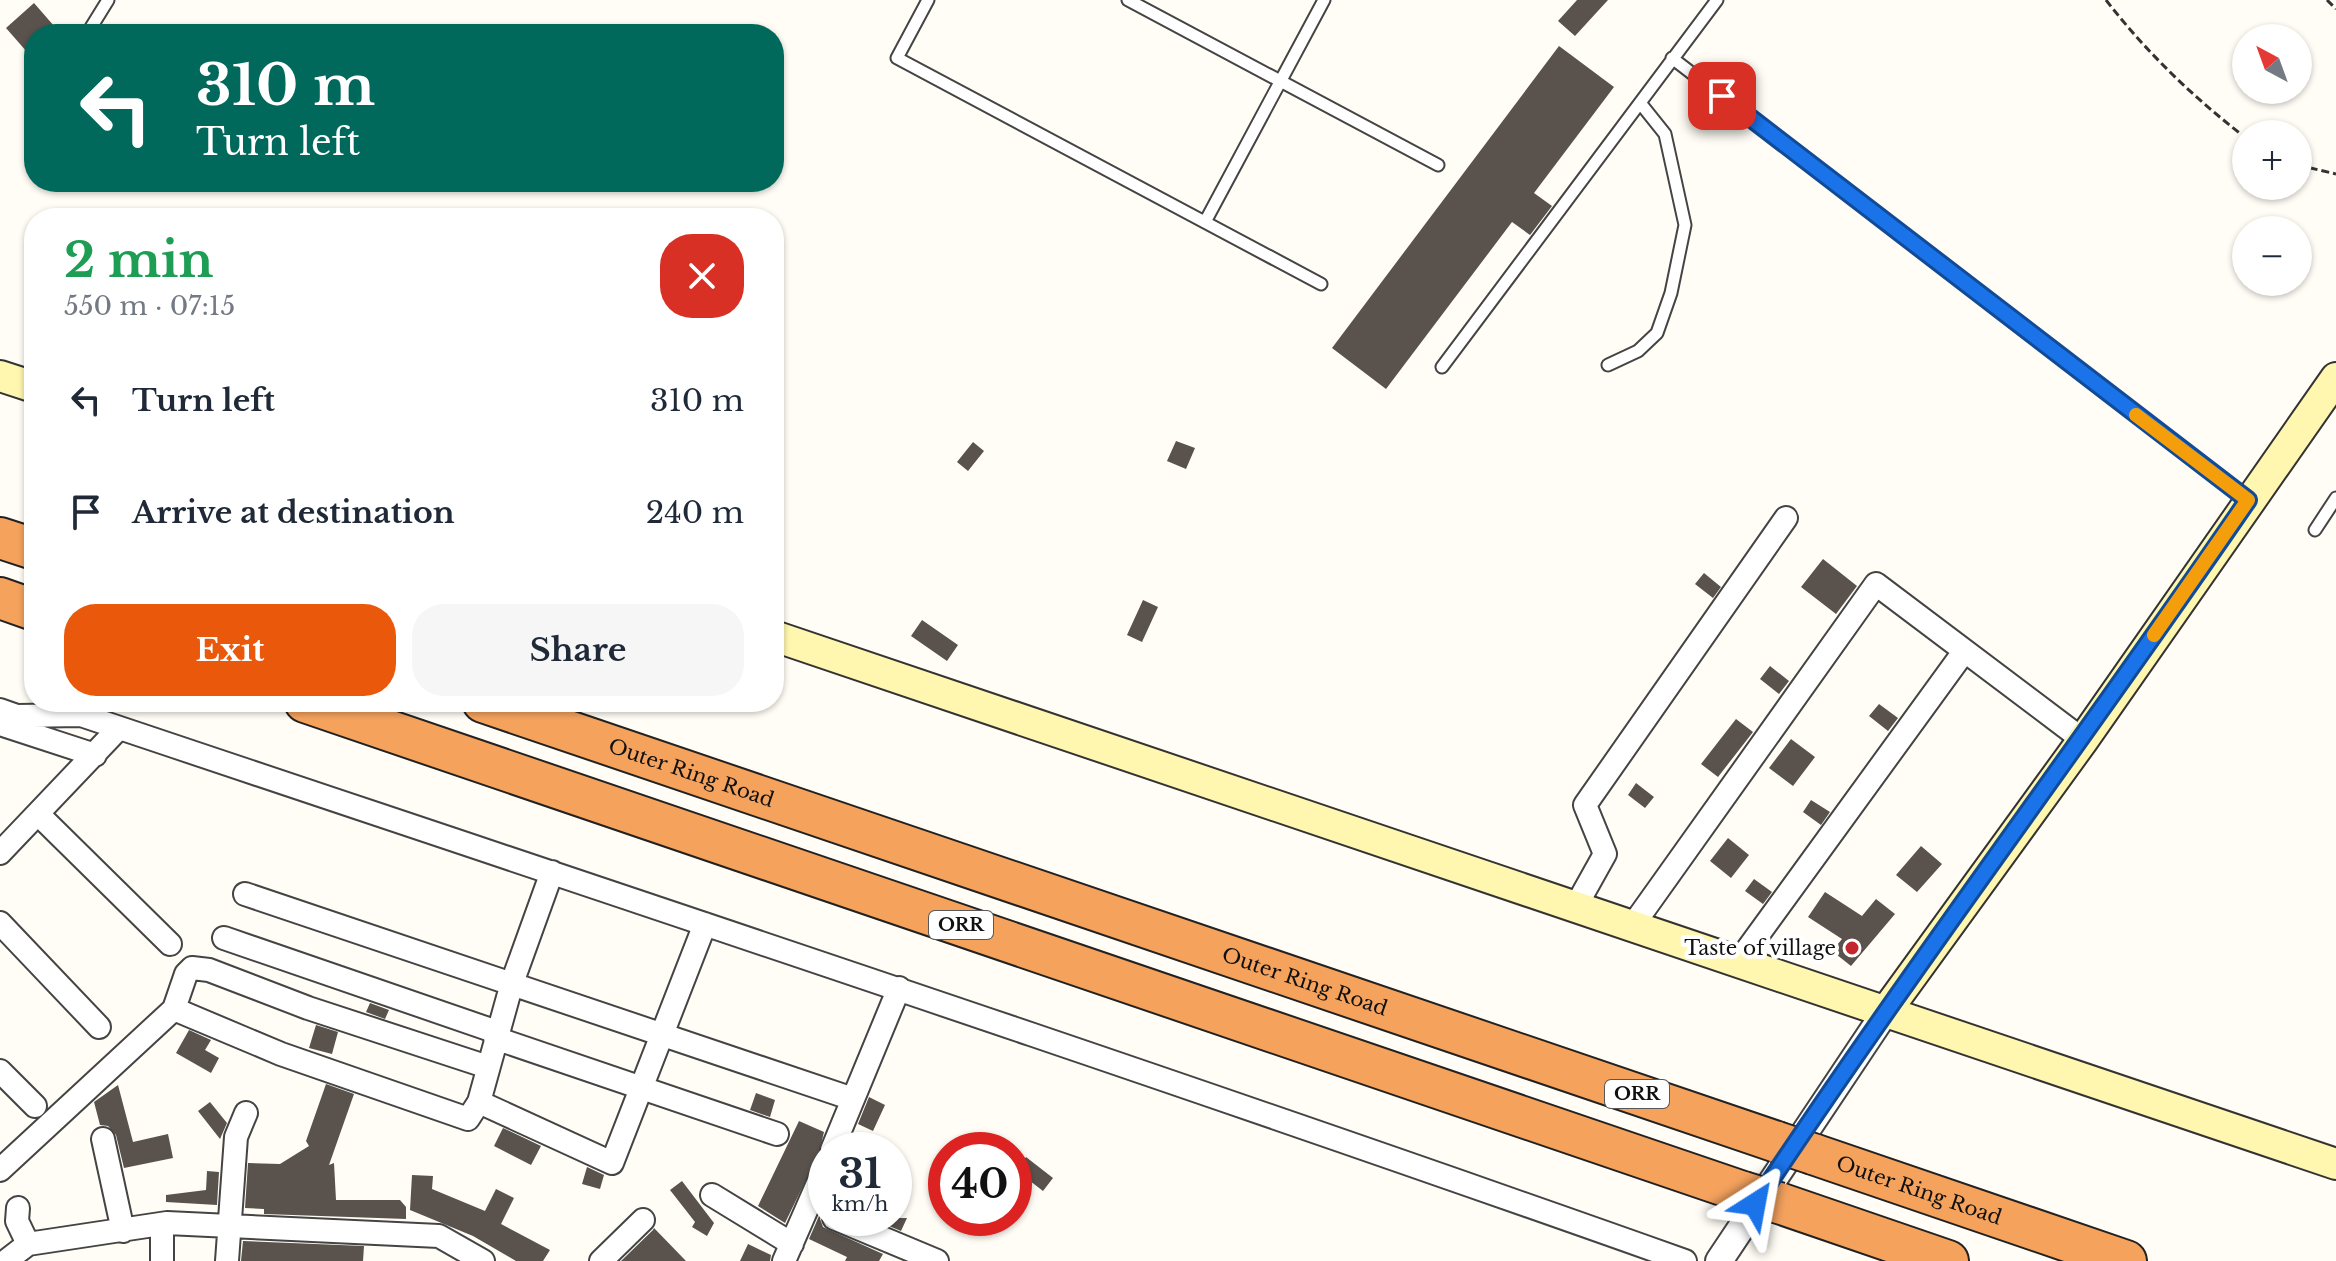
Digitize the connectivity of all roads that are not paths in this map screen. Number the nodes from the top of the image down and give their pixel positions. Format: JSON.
{"nodes":[{"id":1,"x":108,"y":0,"type":"edge"},
{"id":2,"x":928,"y":0,"type":"edge"},
{"id":3,"x":1128,"y":0,"type":"edge"},
{"id":4,"x":1324,"y":0,"type":"edge"},
{"id":5,"x":1717,"y":0,"type":"edge"},
{"id":6,"x":93,"y":24,"type":"edge"},
{"id":7,"x":1672,"y":58,"type":"junction"},
{"id":8,"x":1280,"y":81,"type":"junction"},
{"id":9,"x":1641,"y":104,"type":"junction"},
{"id":10,"x":1438,"y":165,"type":"dead end"},
{"id":11,"x":1205,"y":222,"type":"junction"},
{"id":12,"x":1321,"y":284,"type":"dead end"},
{"id":13,"x":1608,"y":365,"type":"dead end"},
{"id":14,"x":1442,"y":367,"type":"dead end"},
{"id":15,"x":0,"y":376,"type":"edge"},
{"id":16,"x":2336,"y":378,"type":"edge"},
{"id":17,"x":24,"y":384,"type":"edge"},
{"id":18,"x":2336,"y":498,"type":"edge"},
{"id":19,"x":2248,"y":500,"type":"junction"},
{"id":20,"x":1786,"y":518,"type":"dead end"},
{"id":21,"x":2315,"y":530,"type":"dead end"},
{"id":22,"x":0,"y":538,"type":"edge"},
{"id":23,"x":24,"y":546,"type":"edge"},
{"id":24,"x":0,"y":598,"type":"edge"},
{"id":25,"x":24,"y":606,"type":"edge"},
{"id":26,"x":784,"y":639,"type":"edge"},
{"id":27,"x":1963,"y":653,"type":"junction"},
{"id":28,"x":0,"y":710,"type":"edge"},
{"id":29,"x":334,"y":712,"type":"edge"},
{"id":30,"x":512,"y":712,"type":"edge"},
{"id":31,"x":78,"y":715,"type":"junction"},
{"id":32,"x":0,"y":724,"type":"edge"},
{"id":33,"x":119,"y":728,"type":"junction"},
{"id":34,"x":2083,"y":740,"type":"junction"},
{"id":35,"x":61,"y":744,"type":"junction"},
{"id":36,"x":95,"y":755,"type":"junction"},
{"id":37,"x":38,"y":814,"type":"junction"},
{"id":38,"x":0,"y":853,"type":"edge"},
{"id":39,"x":552,"y":872,"type":"junction"},
{"id":40,"x":245,"y":894,"type":"dead end"},
{"id":41,"x":1576,"y":906,"type":"junction"},
{"id":42,"x":0,"y":923,"type":"edge"},
{"id":43,"x":705,"y":924,"type":"junction"},
{"id":44,"x":1633,"y":925,"type":"junction"},
{"id":45,"x":224,"y":938,"type":"dead end"},
{"id":46,"x":170,"y":944,"type":"dead end"},
{"id":47,"x":1739,"y":961,"type":"junction"},
{"id":48,"x":512,"y":983,"type":"junction"},
{"id":49,"x":899,"y":988,"type":"junction"},
{"id":50,"x":174,"y":1009,"type":"junction"},
{"id":51,"x":1884,"y":1014,"type":"junction"},
{"id":52,"x":99,"y":1027,"type":"dead end"},
{"id":53,"x":662,"y":1034,"type":"junction"},
{"id":54,"x":496,"y":1035,"type":"junction"},
{"id":55,"x":488,"y":1067,"type":"junction"},
{"id":56,"x":0,"y":1071,"type":"edge"},
{"id":57,"x":641,"y":1088,"type":"junction"},
{"id":58,"x":853,"y":1099,"type":"junction"},
{"id":59,"x":479,"y":1102,"type":"junction"},
{"id":60,"x":35,"y":1106,"type":"dead end"},
{"id":61,"x":246,"y":1113,"type":"dead end"},
{"id":62,"x":839,"y":1132,"type":"edge"},
{"id":63,"x":777,"y":1134,"type":"dead end"},
{"id":64,"x":103,"y":1139,"type":"dead end"},
{"id":65,"x":2336,"y":1164,"type":"edge"},
{"id":66,"x":0,"y":1170,"type":"edge"},
{"id":67,"x":712,"y":1195,"type":"dead end"},
{"id":68,"x":18,"y":1208,"type":"dead end"},
{"id":69,"x":643,"y":1220,"type":"dead end"},
{"id":70,"x":162,"y":1224,"type":"junction"},
{"id":71,"x":229,"y":1224,"type":"junction"},
{"id":72,"x":808,"y":1224,"type":"edge"},
{"id":73,"x":123,"y":1231,"type":"junction"},
{"id":74,"x":877,"y":1236,"type":"edge"},
{"id":75,"x":28,"y":1244,"type":"junction"},
{"id":76,"x":788,"y":1252,"type":"edge"},
{"id":77,"x":6,"y":1261,"type":"edge"},
{"id":78,"x":162,"y":1261,"type":"edge"},
{"id":79,"x":227,"y":1261,"type":"edge"},
{"id":80,"x":483,"y":1261,"type":"edge"},
{"id":81,"x":601,"y":1261,"type":"edge"},
{"id":82,"x":937,"y":1261,"type":"edge"},
{"id":83,"x":1685,"y":1261,"type":"edge"},
{"id":84,"x":1719,"y":1261,"type":"edge"},
{"id":85,"x":1948,"y":1261,"type":"edge"},
{"id":86,"x":2126,"y":1261,"type":"edge"}],
"edges":[{"from":1,"to":6,"type":"lane"},
{"from":2,"to":11,"type":"lane"},
{"from":3,"to":8,"type":"lane"},
{"from":4,"to":8,"type":"lane"},
{"from":5,"to":7,"type":"lane"},
{"from":7,"to":9,"type":"lane"},
{"from":7,"to":19,"type":"lane"},
{"from":8,"to":10,"type":"lane"},
{"from":8,"to":11,"type":"lane"},
{"from":9,"to":13,"type":"lane"},
{"from":9,"to":14,"type":"lane"},
{"from":11,"to":12,"type":"lane"},
{"from":15,"to":17,"type":"main road"},
{"from":16,"to":19,"type":"main road"},
{"from":18,"to":21,"type":"lane"},
{"from":19,"to":34,"type":"main road"},
{"from":20,"to":41,"type":"street"},
{"from":22,"to":23,"type":"highway"},
{"from":24,"to":25,"type":"highway"},
{"from":26,"to":41,"type":"main road"},
{"from":27,"to":34,"type":"street"},
{"from":27,"to":44,"type":"street"},
{"from":27,"to":47,"type":"street"},
{"from":28,"to":31,"type":"street"},
{"from":29,"to":85,"type":"highway","number":"ORR"},
{"from":30,"to":86,"type":"highway","name":"Outer Ring Road","number":"ORR"},
{"from":31,"to":33,"type":"street"},
{"from":31,"to":35,"type":"street"},
{"from":32,"to":35,"type":"street"},
{"from":33,"to":36,"type":"street"},
{"from":33,"to":39,"type":"street"},
{"from":34,"to":51,"type":"main road"},
{"from":35,"to":36,"type":"street"},
{"from":36,"to":37,"type":"street"},
{"from":37,"to":38,"type":"street"},
{"from":37,"to":46,"type":"street"},
{"from":39,"to":43,"type":"street"},
{"from":39,"to":48,"type":"street"},
{"from":40,"to":48,"type":"street"},
{"from":41,"to":44,"type":"main road"},
{"from":42,"to":52,"type":"street"},
{"from":43,"to":49,"type":"street"},
{"from":43,"to":53,"type":"street"},
{"from":44,"to":47,"type":"main road"},
{"from":45,"to":54,"type":"street"},
{"from":47,"to":51,"type":"main road"},
{"from":48,"to":53,"type":"street"},
{"from":48,"to":54,"type":"street"},
{"from":49,"to":58,"type":"street"},
{"from":49,"to":83,"type":"street"},
{"from":50,"to":55,"type":"street"},
{"from":50,"to":59,"type":"street"},
{"from":50,"to":66,"type":"street"},
{"from":51,"to":65,"type":"main road"},
{"from":51,"to":84,"type":"street"},
{"from":53,"to":57,"type":"street"},
{"from":53,"to":58,"type":"street"},
{"from":54,"to":55,"type":"street"},
{"from":54,"to":57,"type":"street"},
{"from":55,"to":59,"type":"street"},
{"from":56,"to":60,"type":"street"},
{"from":57,"to":59,"type":"street"},
{"from":57,"to":63,"type":"street"},
{"from":58,"to":62,"type":"street"},
{"from":61,"to":71,"type":"street"},
{"from":64,"to":73,"type":"street"},
{"from":67,"to":76,"type":"street"},
{"from":68,"to":75,"type":"street"},
{"from":69,"to":81,"type":"street"},
{"from":70,"to":71,"type":"street"},
{"from":70,"to":73,"type":"street"},
{"from":70,"to":78,"type":"street"},
{"from":71,"to":79,"type":"street"},
{"from":71,"to":80,"type":"street"},
{"from":72,"to":76,"type":"street"},
{"from":73,"to":75,"type":"street"},
{"from":74,"to":82,"type":"street"},
{"from":75,"to":77,"type":"street"}]}
